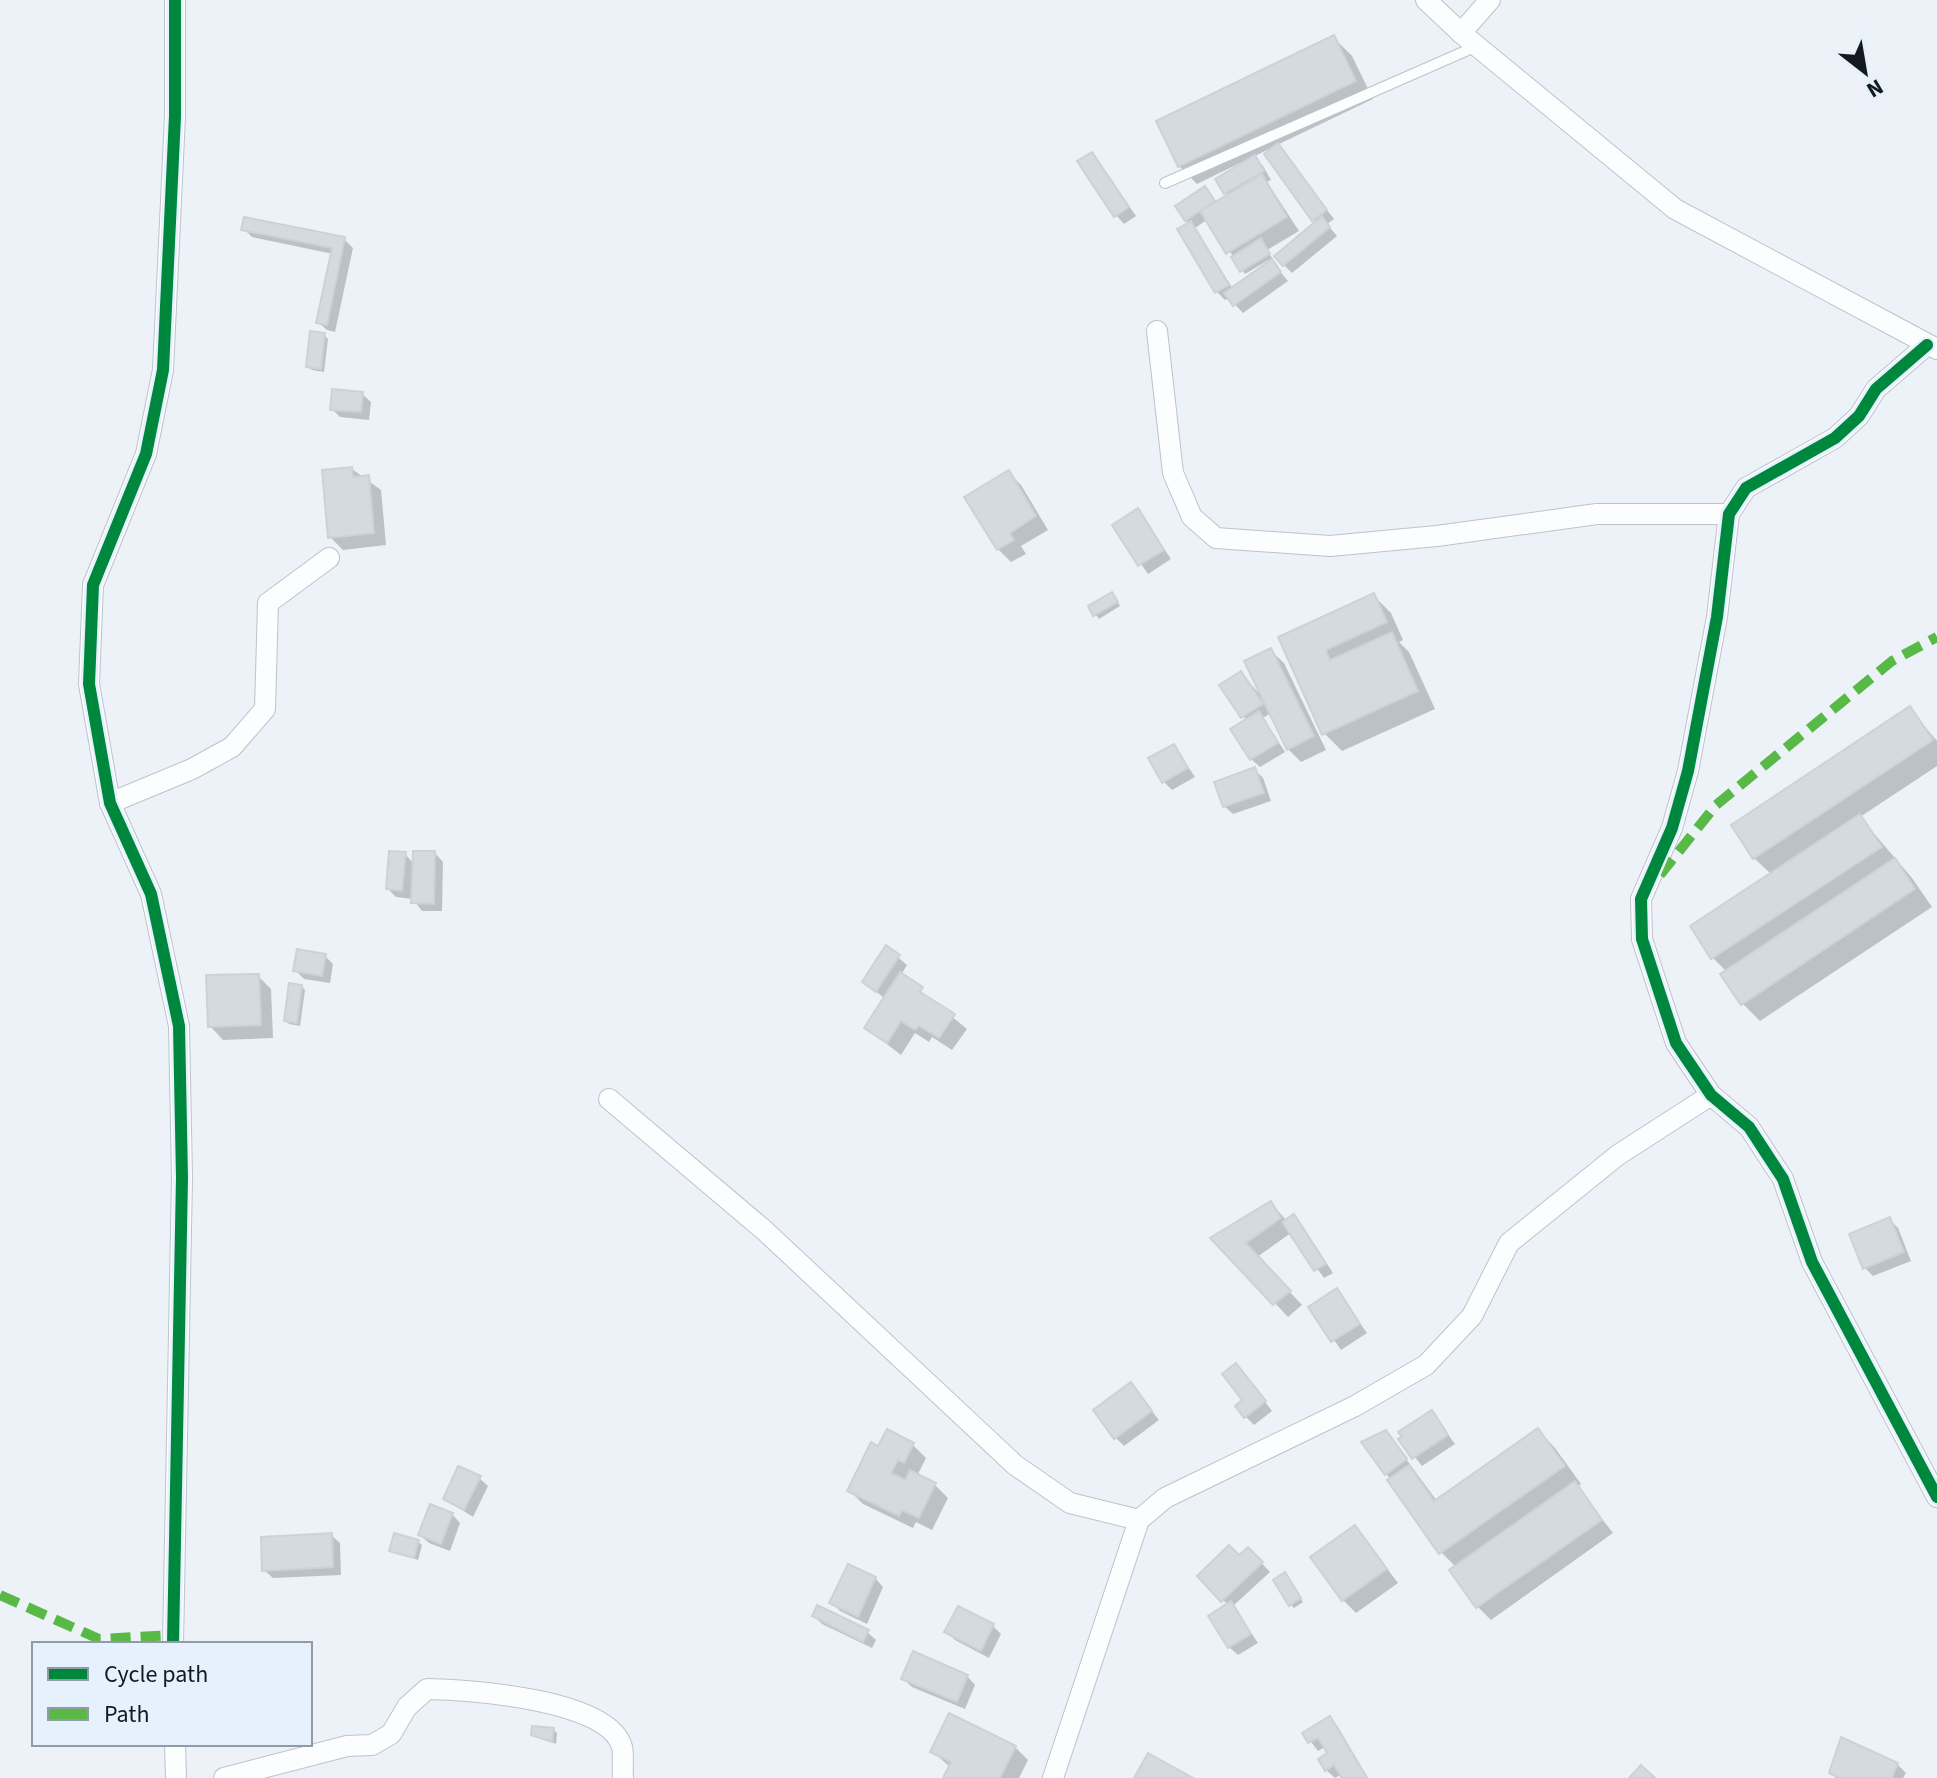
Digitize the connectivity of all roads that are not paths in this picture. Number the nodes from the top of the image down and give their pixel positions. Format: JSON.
{"nodes":[{"id":1,"x":175,"y":0,"type":"edge"},
{"id":2,"x":1426,"y":0,"type":"edge"},
{"id":3,"x":1490,"y":0,"type":"edge"},
{"id":4,"x":1469,"y":40,"type":"junction"},
{"id":5,"x":1165,"y":183,"type":"dead end"},
{"id":6,"x":1157,"y":331,"type":"dead end"},
{"id":7,"x":1932,"y":347,"type":"edge"},
{"id":8,"x":1729,"y":514,"type":"junction"},
{"id":9,"x":329,"y":558,"type":"dead end"},
{"id":10,"x":110,"y":803,"type":"junction"},
{"id":11,"x":1711,"y":1095,"type":"junction"},
{"id":12,"x":609,"y":1099,"type":"dead end"},
{"id":13,"x":1937,"y":1497,"type":"edge"},
{"id":14,"x":1139,"y":1520,"type":"junction"},
{"id":15,"x":173,"y":1642,"type":"edge"},
{"id":16,"x":175,"y":1746,"type":"edge"},
{"id":17,"x":176,"y":1778,"type":"edge"},
{"id":18,"x":224,"y":1778,"type":"edge"},
{"id":19,"x":623,"y":1778,"type":"edge"},
{"id":20,"x":1053,"y":1778,"type":"edge"}],
"edges":[{"from":1,"to":10,"type":"street"},
{"from":2,"to":4,"type":"street"},
{"from":3,"to":4,"type":"street"},
{"from":4,"to":5,"type":"lane"},
{"from":4,"to":7,"type":"street"},
{"from":6,"to":8,"type":"street"},
{"from":7,"to":8,"type":"street"},
{"from":8,"to":11,"type":"street"},
{"from":9,"to":10,"type":"street"},
{"from":10,"to":15,"type":"street"},
{"from":11,"to":13,"type":"street"},
{"from":11,"to":14,"type":"street"},
{"from":12,"to":14,"type":"street"},
{"from":14,"to":20,"type":"street"},
{"from":16,"to":17,"type":"street"},
{"from":18,"to":19,"type":"street"}]}
